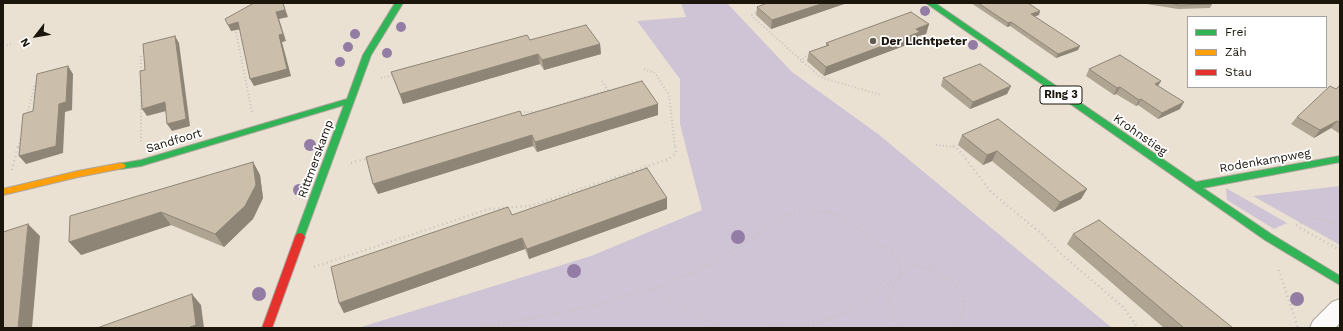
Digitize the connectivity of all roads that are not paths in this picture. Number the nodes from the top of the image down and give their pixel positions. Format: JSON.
{"nodes":[{"id":1,"x":399,"y":3,"type":"edge"},
{"id":2,"x":930,"y":3,"type":"edge"},
{"id":3,"x":350,"y":101,"type":"junction"},
{"id":4,"x":1340,"y":159,"type":"edge"},
{"id":5,"x":1194,"y":186,"type":"junction"},
{"id":6,"x":6,"y":191,"type":"edge"},
{"id":7,"x":1340,"y":281,"type":"edge"},
{"id":8,"x":1340,"y":308,"type":"edge"},
{"id":9,"x":267,"y":328,"type":"edge"},
{"id":10,"x":1321,"y":328,"type":"edge"}],
"edges":[{"from":1,"to":3,"type":"street","name":"Rittmerskamp"},
{"from":2,"to":5,"type":"street","name":"Krohnstieg","number":"Ring 3"},
{"from":3,"to":6,"type":"street","name":"Sandfoort"},
{"from":3,"to":9,"type":"street","name":"Rittmerskamp"},
{"from":4,"to":5,"type":"street","name":"Rodenkampweg"},
{"from":5,"to":7,"type":"street","name":"Krohnstieg","number":"Ring 3"},
{"from":8,"to":10,"type":"street"}]}
